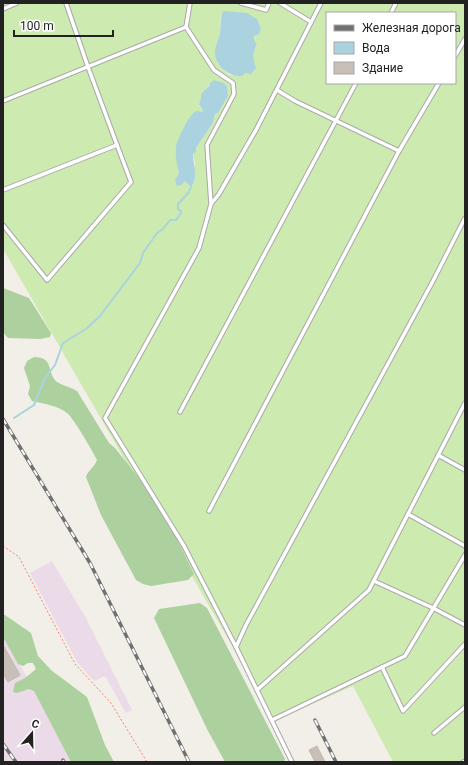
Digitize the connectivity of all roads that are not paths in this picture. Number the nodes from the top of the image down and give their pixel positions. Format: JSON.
{"nodes":[{"id":1,"x":18,"y":3,"type":"edge"},
{"id":2,"x":66,"y":3,"type":"edge"},
{"id":3,"x":190,"y":3,"type":"edge"},
{"id":4,"x":241,"y":3,"type":"edge"},
{"id":5,"x":269,"y":3,"type":"edge"},
{"id":6,"x":280,"y":3,"type":"edge"},
{"id":7,"x":321,"y":3,"type":"edge"},
{"id":8,"x":396,"y":3,"type":"edge"},
{"id":9,"x":3,"y":9,"type":"edge"},
{"id":10,"x":392,"y":12,"type":"edge"},
{"id":11,"x":311,"y":22,"type":"junction"},
{"id":12,"x":186,"y":27,"type":"junction"},
{"id":13,"x":465,"y":39,"type":"edge"},
{"id":14,"x":456,"y":54,"type":"edge"},
{"id":15,"x":88,"y":67,"type":"junction"},
{"id":16,"x":355,"y":84,"type":"edge"},
{"id":17,"x":438,"y":84,"type":"edge"},
{"id":18,"x":277,"y":90,"type":"junction"},
{"id":19,"x":3,"y":102,"type":"edge"},
{"id":20,"x":336,"y":121,"type":"junction"},
{"id":21,"x":118,"y":145,"type":"junction"},
{"id":22,"x":399,"y":150,"type":"junction"},
{"id":23,"x":3,"y":190,"type":"edge"},
{"id":24,"x":211,"y":204,"type":"junction"},
{"id":25,"x":465,"y":218,"type":"edge"},
{"id":26,"x":3,"y":225,"type":"edge"},
{"id":27,"x":465,"y":403,"type":"edge"},
{"id":28,"x":180,"y":412,"type":"dead end"},
{"id":29,"x":438,"y":455,"type":"junction"},
{"id":30,"x":465,"y":470,"type":"edge"},
{"id":31,"x":209,"y":511,"type":"dead end"},
{"id":32,"x":408,"y":514,"type":"junction"},
{"id":33,"x":465,"y":546,"type":"edge"},
{"id":34,"x":465,"y":556,"type":"edge"},
{"id":35,"x":374,"y":581,"type":"junction"},
{"id":36,"x":433,"y":608,"type":"junction"},
{"id":37,"x":465,"y":625,"type":"edge"},
{"id":38,"x":465,"y":644,"type":"edge"},
{"id":39,"x":236,"y":647,"type":"junction"},
{"id":40,"x":382,"y":667,"type":"junction"},
{"id":41,"x":257,"y":690,"type":"junction"},
{"id":42,"x":465,"y":707,"type":"edge"},
{"id":43,"x":272,"y":720,"type":"junction"},
{"id":44,"x":434,"y":733,"type":"dead end"},
{"id":45,"x":292,"y":762,"type":"edge"}],
"edges":[{"from":1,"to":9,"type":"lane"},
{"from":2,"to":15,"type":"lane"},
{"from":3,"to":12,"type":"lane"},
{"from":4,"to":5,"type":"lane"},
{"from":6,"to":11,"type":"lane"},
{"from":7,"to":11,"type":"lane"},
{"from":8,"to":10,"type":"lane"},
{"from":11,"to":18,"type":"lane"},
{"from":12,"to":15,"type":"lane"},
{"from":12,"to":24,"type":"lane"},
{"from":13,"to":14,"type":"lane"},
{"from":15,"to":19,"type":"lane"},
{"from":15,"to":21,"type":"lane"},
{"from":16,"to":20,"type":"lane"},
{"from":17,"to":22,"type":"lane"},
{"from":18,"to":20,"type":"lane"},
{"from":18,"to":24,"type":"lane"},
{"from":20,"to":22,"type":"lane"},
{"from":20,"to":28,"type":"lane"},
{"from":21,"to":23,"type":"lane"},
{"from":21,"to":26,"type":"lane"},
{"from":22,"to":31,"type":"lane"},
{"from":24,"to":39,"type":"lane"},
{"from":25,"to":39,"type":"lane"},
{"from":27,"to":29,"type":"lane"},
{"from":29,"to":30,"type":"lane"},
{"from":29,"to":32,"type":"lane"},
{"from":32,"to":33,"type":"lane"},
{"from":32,"to":35,"type":"lane"},
{"from":34,"to":36,"type":"lane"},
{"from":35,"to":36,"type":"lane"},
{"from":35,"to":41,"type":"lane"},
{"from":36,"to":37,"type":"lane"},
{"from":36,"to":40,"type":"lane"},
{"from":38,"to":40,"type":"lane"},
{"from":39,"to":41,"type":"lane"},
{"from":40,"to":43,"type":"lane"},
{"from":41,"to":43,"type":"lane"},
{"from":42,"to":44,"type":"lane"},
{"from":43,"to":45,"type":"lane"}]}
